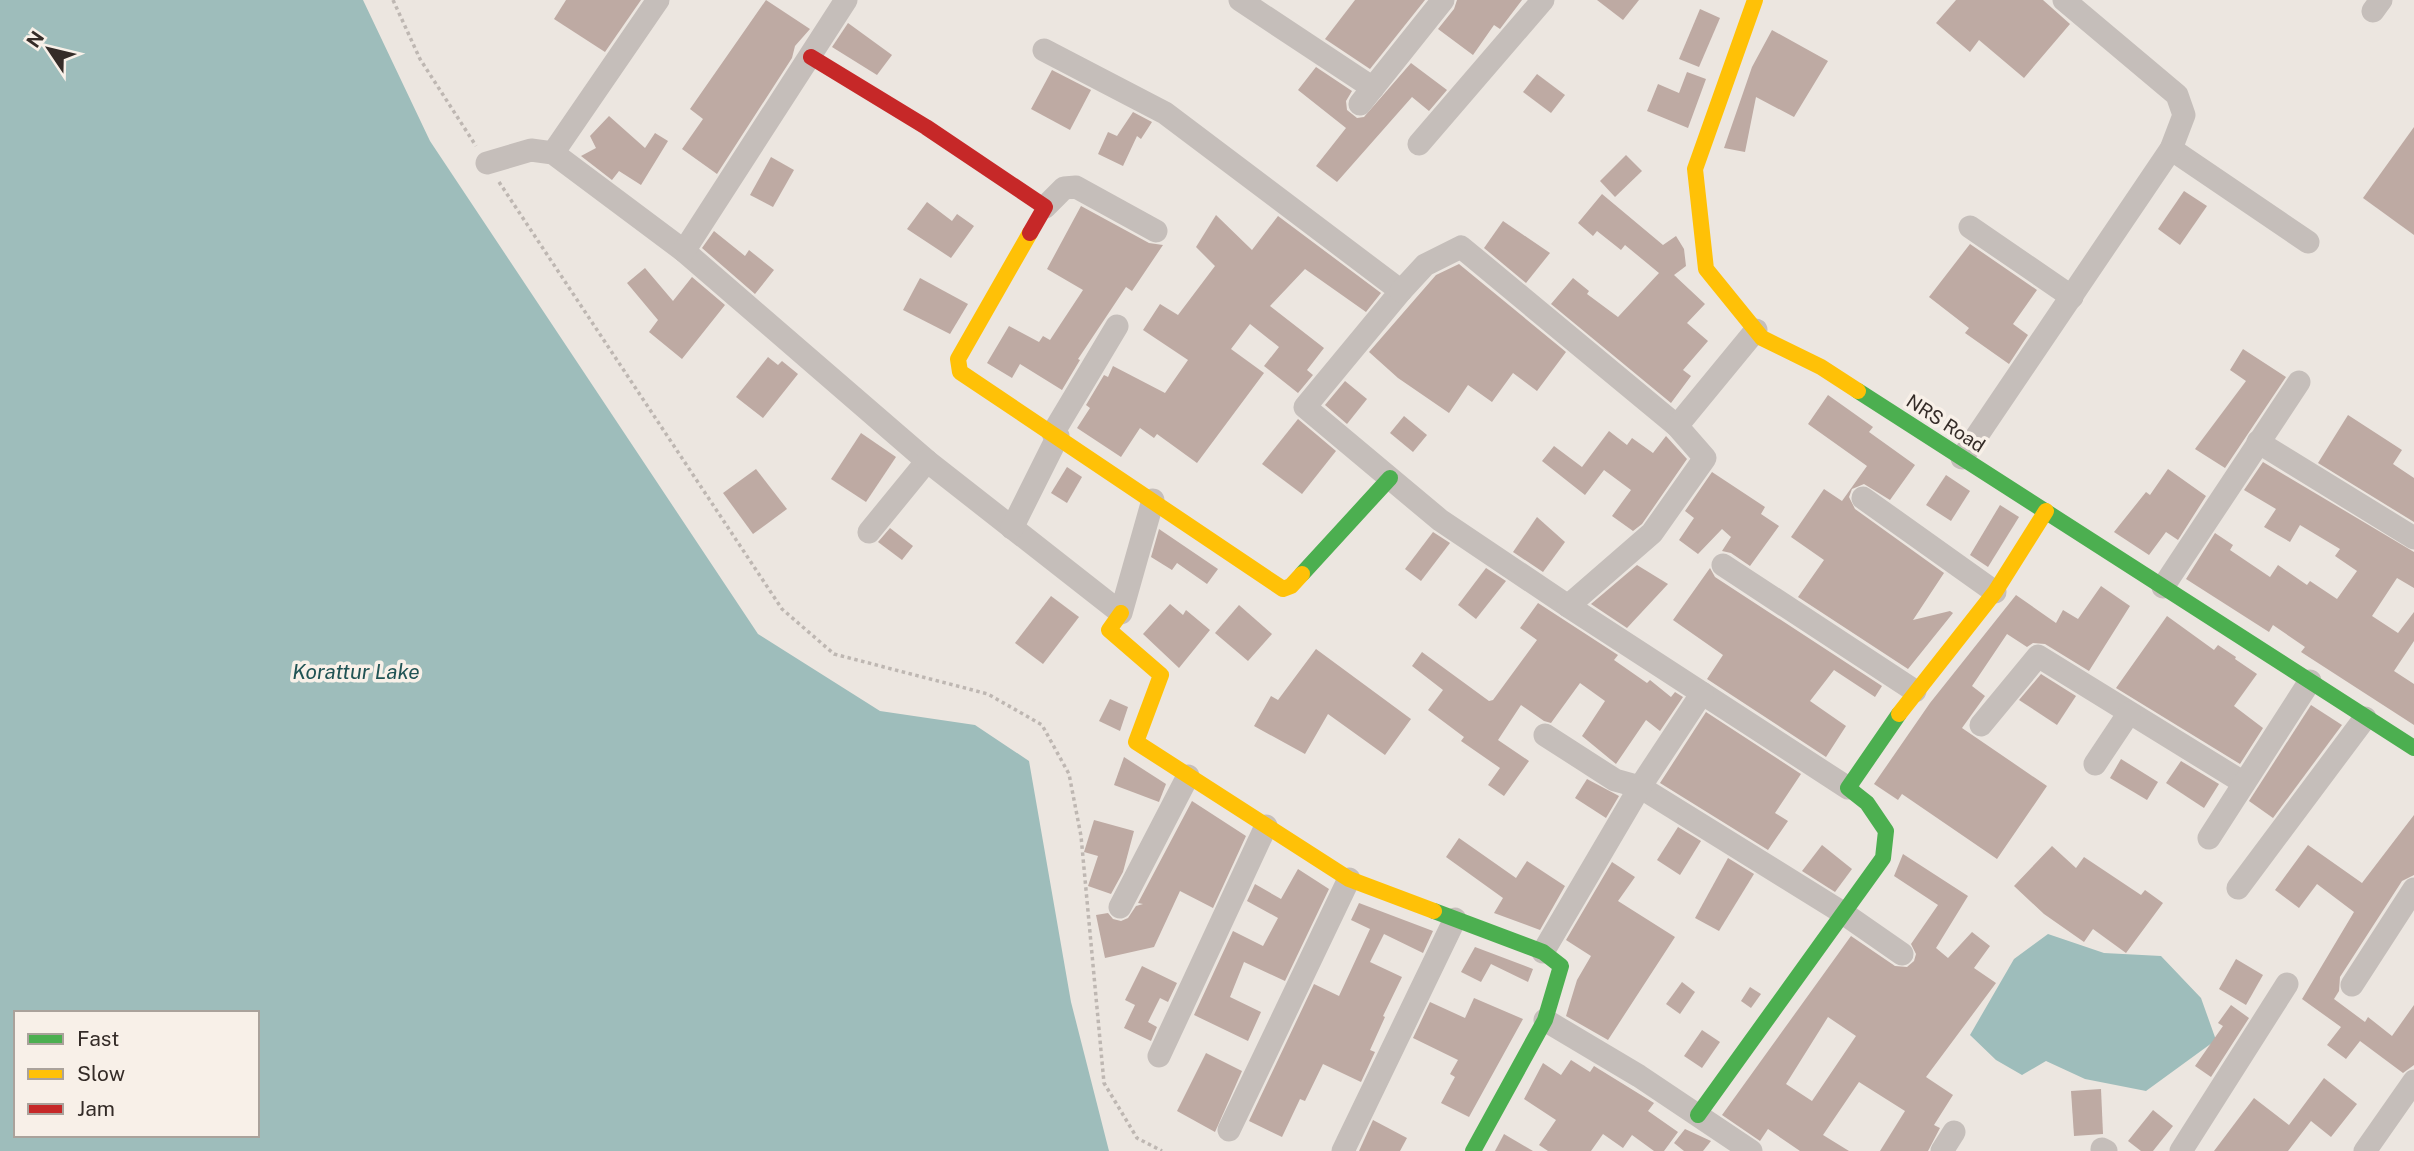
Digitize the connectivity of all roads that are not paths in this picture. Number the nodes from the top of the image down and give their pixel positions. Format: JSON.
{"nodes":[{"id":1,"x":658,"y":0,"type":"edge"},
{"id":2,"x":846,"y":0,"type":"edge"},
{"id":3,"x":1240,"y":0,"type":"edge"},
{"id":4,"x":1443,"y":0,"type":"edge"},
{"id":5,"x":1543,"y":0,"type":"edge"},
{"id":6,"x":1755,"y":0,"type":"edge"},
{"id":7,"x":2064,"y":0,"type":"edge"},
{"id":8,"x":1044,"y":50,"type":"dead end"},
{"id":9,"x":811,"y":57,"type":"junction"},
{"id":10,"x":1419,"y":144,"type":"dead end"},
{"id":11,"x":2171,"y":149,"type":"junction"},
{"id":12,"x":553,"y":153,"type":"junction"},
{"id":13,"x":487,"y":163,"type":"road end"},
{"id":14,"x":1045,"y":206,"type":"junction"},
{"id":15,"x":1969,"y":227,"type":"dead end"},
{"id":16,"x":1156,"y":231,"type":"dead end"},
{"id":17,"x":2308,"y":242,"type":"dead end"},
{"id":18,"x":684,"y":251,"type":"junction"},
{"id":19,"x":1401,"y":291,"type":"junction"},
{"id":20,"x":2072,"y":297,"type":"junction"},
{"id":21,"x":1117,"y":326,"type":"dead end"},
{"id":22,"x":1756,"y":330,"type":"junction"},
{"id":23,"x":2299,"y":382,"type":"dead end"},
{"id":24,"x":1677,"y":426,"type":"junction"},
{"id":25,"x":1056,"y":435,"type":"junction"},
{"id":26,"x":2258,"y":442,"type":"junction"},
{"id":27,"x":1962,"y":458,"type":"junction"},
{"id":28,"x":926,"y":461,"type":"junction"},
{"id":29,"x":1391,"y":478,"type":"junction"},
{"id":30,"x":1863,"y":498,"type":"dead end"},
{"id":31,"x":1153,"y":500,"type":"junction"},
{"id":32,"x":2046,"y":511,"type":"junction"},
{"id":33,"x":1012,"y":528,"type":"junction"},
{"id":34,"x":869,"y":532,"type":"dead end"},
{"id":35,"x":2414,"y":538,"type":"edge"},
{"id":36,"x":1723,"y":565,"type":"dead end"},
{"id":37,"x":2163,"y":587,"type":"junction"},
{"id":38,"x":1995,"y":592,"type":"junction"},
{"id":39,"x":1568,"y":606,"type":"junction"},
{"id":40,"x":1121,"y":613,"type":"junction"},
{"id":41,"x":2310,"y":681,"type":"junction"},
{"id":42,"x":1914,"y":691,"type":"junction"},
{"id":43,"x":1702,"y":692,"type":"junction"},
{"id":44,"x":2129,"y":713,"type":"junction"},
{"id":45,"x":2365,"y":718,"type":"junction"},
{"id":46,"x":1981,"y":725,"type":"dead end"},
{"id":47,"x":1545,"y":735,"type":"dead end"},
{"id":48,"x":2414,"y":748,"type":"edge"},
{"id":49,"x":2095,"y":764,"type":"dead end"},
{"id":50,"x":1188,"y":776,"type":"junction"},
{"id":51,"x":2244,"y":783,"type":"junction"},
{"id":52,"x":1640,"y":788,"type":"junction"},
{"id":53,"x":1848,"y":788,"type":"junction"},
{"id":54,"x":1266,"y":826,"type":"junction"},
{"id":55,"x":2209,"y":838,"type":"dead end"},
{"id":56,"x":1349,"y":879,"type":"junction"},
{"id":57,"x":2238,"y":888,"type":"dead end"},
{"id":58,"x":2414,"y":889,"type":"edge"},
{"id":59,"x":1120,"y":907,"type":"dead end"},
{"id":60,"x":1843,"y":913,"type":"junction"},
{"id":61,"x":1455,"y":919,"type":"junction"},
{"id":62,"x":1543,"y":953,"type":"junction"},
{"id":63,"x":1902,"y":954,"type":"dead end"},
{"id":64,"x":2287,"y":984,"type":"dead end"},
{"id":65,"x":2352,"y":985,"type":"dead end"},
{"id":66,"x":1545,"y":1020,"type":"junction"},
{"id":67,"x":1159,"y":1056,"type":"dead end"},
{"id":68,"x":2414,"y":1081,"type":"edge"},
{"id":69,"x":1698,"y":1115,"type":"junction"},
{"id":70,"x":1229,"y":1130,"type":"dead end"},
{"id":71,"x":1343,"y":1151,"type":"edge"},
{"id":72,"x":1473,"y":1151,"type":"edge"},
{"id":73,"x":1751,"y":1151,"type":"edge"},
{"id":74,"x":2181,"y":1151,"type":"edge"},
{"id":75,"x":2365,"y":1151,"type":"edge"}],
"edges":[{"from":1,"to":12,"type":"street"},
{"from":2,"to":9,"type":"street"},
{"from":3,"to":4,"type":"street"},
{"from":5,"to":10,"type":"street"},
{"from":6,"to":22,"type":"street","name":"NRS Road"},
{"from":7,"to":11,"type":"street"},
{"from":8,"to":19,"type":"street"},
{"from":9,"to":14,"type":"street"},
{"from":9,"to":18,"type":"street"},
{"from":11,"to":17,"type":"street"},
{"from":11,"to":20,"type":"street"},
{"from":12,"to":13,"type":"street"},
{"from":12,"to":18,"type":"street"},
{"from":14,"to":16,"type":"street"},
{"from":14,"to":25,"type":"street"},
{"from":15,"to":20,"type":"street"},
{"from":18,"to":28,"type":"street"},
{"from":19,"to":24,"type":"street"},
{"from":19,"to":29,"type":"street"},
{"from":20,"to":27,"type":"street"},
{"from":21,"to":25,"type":"street"},
{"from":22,"to":24,"type":"street"},
{"from":22,"to":27,"type":"street","name":"NRS Road"},
{"from":23,"to":26,"type":"street"},
{"from":24,"to":39,"type":"street"},
{"from":25,"to":31,"type":"street"},
{"from":25,"to":33,"type":"street"},
{"from":26,"to":35,"type":"street"},
{"from":26,"to":37,"type":"street"},
{"from":27,"to":32,"type":"street","name":"NRS Road"},
{"from":28,"to":33,"type":"street"},
{"from":28,"to":34,"type":"street"},
{"from":29,"to":31,"type":"street"},
{"from":29,"to":39,"type":"street"},
{"from":30,"to":38,"type":"street"},
{"from":31,"to":40,"type":"street"},
{"from":32,"to":37,"type":"street","name":"NRS Road"},
{"from":32,"to":38,"type":"street"},
{"from":33,"to":40,"type":"street"},
{"from":36,"to":42,"type":"street"},
{"from":37,"to":41,"type":"street","name":"NRS Road"},
{"from":38,"to":42,"type":"street"},
{"from":39,"to":43,"type":"street"},
{"from":40,"to":50,"type":"street"},
{"from":41,"to":45,"type":"street","name":"NRS Road"},
{"from":41,"to":51,"type":"street"},
{"from":42,"to":53,"type":"street"},
{"from":43,"to":52,"type":"street"},
{"from":43,"to":53,"type":"street"},
{"from":44,"to":46,"type":"street"},
{"from":44,"to":49,"type":"street"},
{"from":44,"to":51,"type":"street"},
{"from":45,"to":48,"type":"street","name":"NRS Road"},
{"from":45,"to":57,"type":"street"},
{"from":47,"to":52,"type":"street"},
{"from":50,"to":54,"type":"street"},
{"from":50,"to":59,"type":"street"},
{"from":51,"to":55,"type":"street"},
{"from":52,"to":60,"type":"street"},
{"from":52,"to":62,"type":"street"},
{"from":53,"to":60,"type":"street"},
{"from":54,"to":56,"type":"street"},
{"from":54,"to":67,"type":"street"},
{"from":56,"to":61,"type":"street"},
{"from":56,"to":70,"type":"street"},
{"from":58,"to":65,"type":"street"},
{"from":60,"to":63,"type":"street"},
{"from":60,"to":69,"type":"street"},
{"from":61,"to":62,"type":"street"},
{"from":61,"to":71,"type":"street"},
{"from":62,"to":66,"type":"street"},
{"from":64,"to":74,"type":"street"},
{"from":66,"to":69,"type":"street"},
{"from":66,"to":72,"type":"street"},
{"from":68,"to":75,"type":"street"},
{"from":69,"to":73,"type":"street"}]}
